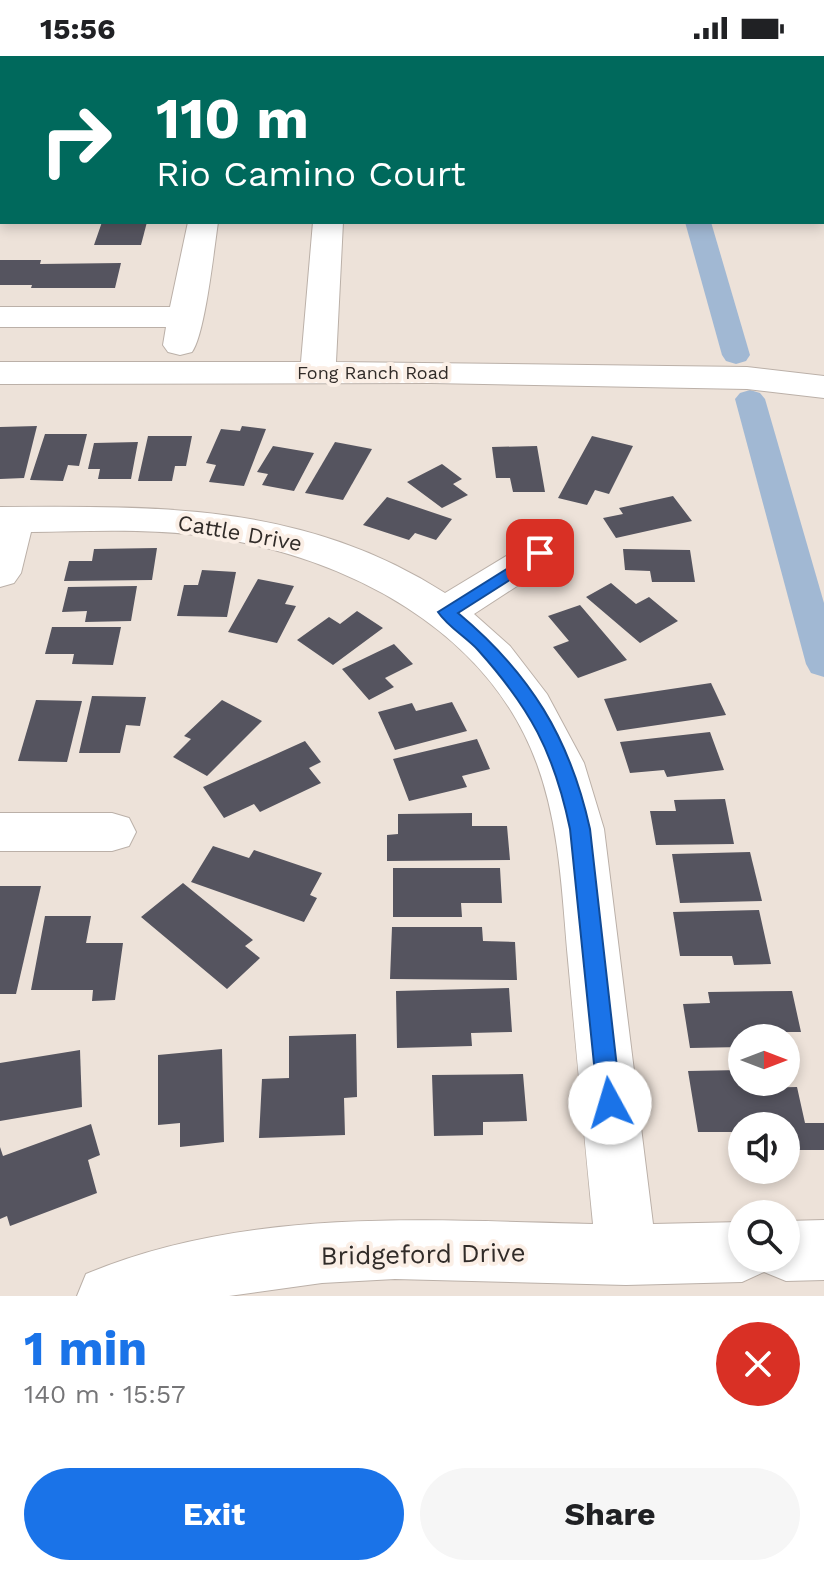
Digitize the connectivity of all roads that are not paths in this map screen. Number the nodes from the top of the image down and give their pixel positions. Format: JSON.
{"nodes":[{"id":1,"x":203,"y":224,"type":"edge"},
{"id":2,"x":328,"y":224,"type":"edge"},
{"id":3,"x":0,"y":317,"type":"edge"},
{"id":4,"x":187,"y":317,"type":"junction"},
{"id":5,"x":824,"y":363,"type":"edge"},
{"id":6,"x":318,"y":371,"type":"junction"},
{"id":7,"x":175,"y":372,"type":"junction"},
{"id":8,"x":0,"y":373,"type":"edge"},
{"id":9,"x":747,"y":378,"type":"junction"},
{"id":10,"x":824,"y":387,"type":"edge"},
{"id":11,"x":8,"y":520,"type":"edge"},
{"id":12,"x":540,"y":553,"type":"dead end"},
{"id":13,"x":0,"y":573,"type":"edge"},
{"id":14,"x":446,"y":612,"type":"junction"},
{"id":15,"x":0,"y":832,"type":"edge"},
{"id":16,"x":112,"y":832,"type":"dead end"},
{"id":17,"x":824,"y":1250,"type":"edge"},
{"id":18,"x":800,"y":1251,"type":"edge"},
{"id":19,"x":728,"y":1252,"type":"edge"},
{"id":20,"x":626,"y":1255,"type":"junction"},
{"id":21,"x":174,"y":1287,"type":"edge"},
{"id":22,"x":108,"y":1296,"type":"edge"}],
"edges":[{"from":1,"to":4,"type":"street"},
{"from":2,"to":6,"type":"street"},
{"from":3,"to":4,"type":"street"},
{"from":4,"to":7,"type":"street"},
{"from":5,"to":9,"type":"street","name":"Fong Ranch Road"},
{"from":6,"to":7,"type":"street","name":"Fong Ranch Road"},
{"from":6,"to":9,"type":"street","name":"Fong Ranch Road"},
{"from":7,"to":8,"type":"street","name":"Fong Ranch Road"},
{"from":9,"to":10,"type":"street","name":"Fong Ranch Road"},
{"from":11,"to":13,"type":"street"},
{"from":11,"to":14,"type":"street","name":"Cattle Drive"},
{"from":12,"to":14,"type":"street"},
{"from":14,"to":20,"type":"street","name":"Cattle Drive"},
{"from":15,"to":16,"type":"street"},
{"from":17,"to":18,"type":"street"},
{"from":19,"to":20,"type":"street","name":"Bridgeford Drive"},
{"from":20,"to":21,"type":"street","name":"Bridgeford Drive"},
{"from":21,"to":22,"type":"street","name":"Bridgeford Drive"}]}
